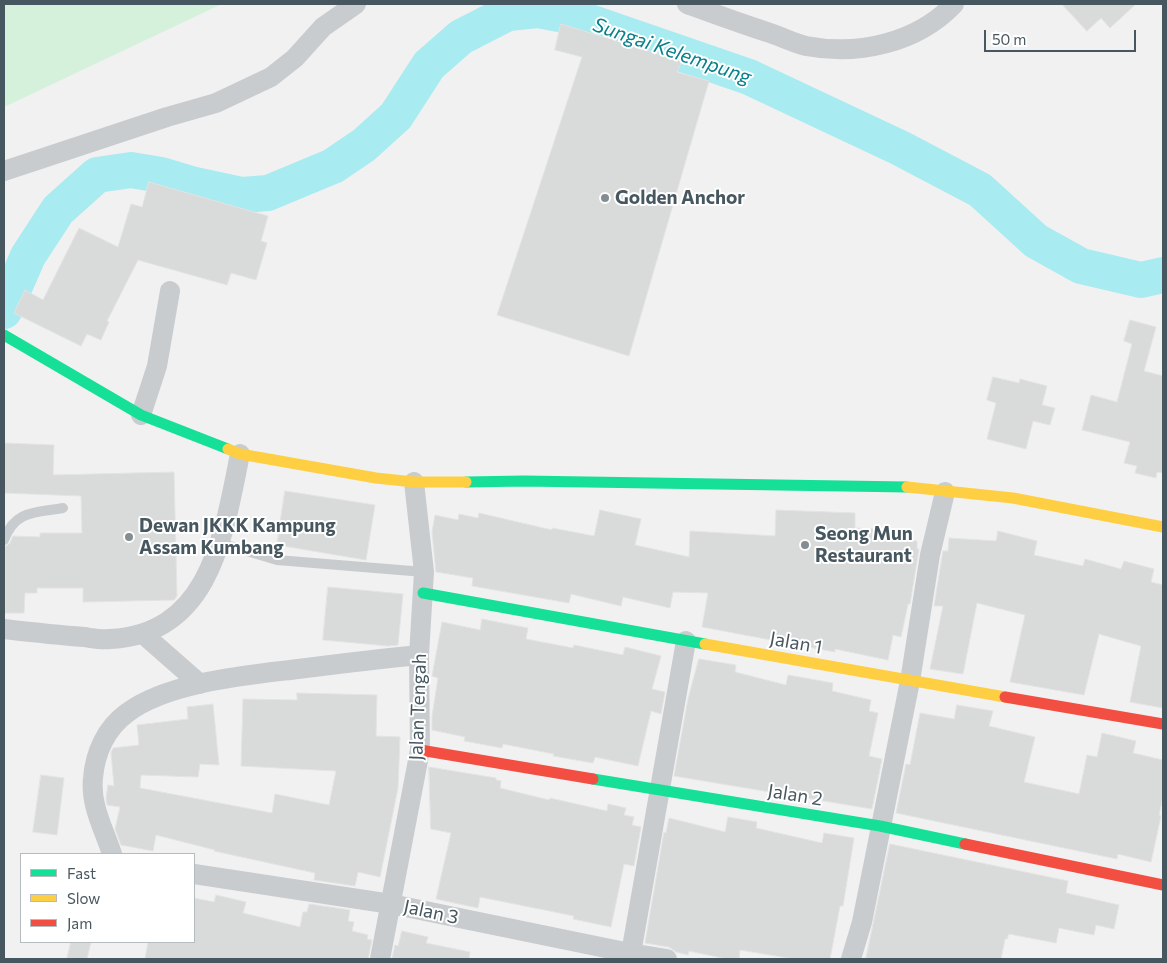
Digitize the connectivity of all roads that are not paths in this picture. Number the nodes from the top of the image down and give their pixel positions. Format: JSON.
{"nodes":[{"id":1,"x":356,"y":4,"type":"edge"},
{"id":2,"x":687,"y":4,"type":"edge"},
{"id":3,"x":954,"y":4,"type":"edge"},
{"id":4,"x":4,"y":171,"type":"edge"},
{"id":5,"x":170,"y":291,"type":"dead end"},
{"id":6,"x":4,"y":335,"type":"edge"},
{"id":7,"x":141,"y":415,"type":"junction"},
{"id":8,"x":240,"y":454,"type":"junction"},
{"id":9,"x":414,"y":482,"type":"junction"},
{"id":10,"x":945,"y":492,"type":"junction"},
{"id":11,"x":62,"y":508,"type":"dead end"},
{"id":12,"x":1163,"y":527,"type":"edge"},
{"id":13,"x":4,"y":540,"type":"edge"},
{"id":14,"x":220,"y":543,"type":"junction"},
{"id":15,"x":424,"y":572,"type":"junction"},
{"id":16,"x":423,"y":593,"type":"junction"},
{"id":17,"x":4,"y":629,"type":"edge"},
{"id":18,"x":143,"y":634,"type":"junction"},
{"id":19,"x":686,"y":641,"type":"junction"},
{"id":20,"x":419,"y":655,"type":"junction"},
{"id":21,"x":910,"y":681,"type":"junction"},
{"id":22,"x":200,"y":684,"type":"junction"},
{"id":23,"x":1163,"y":724,"type":"edge"},
{"id":24,"x":420,"y":750,"type":"junction"},
{"id":25,"x":660,"y":791,"type":"junction"},
{"id":26,"x":880,"y":826,"type":"junction"},
{"id":27,"x":112,"y":853,"type":"edge"},
{"id":28,"x":195,"y":874,"type":"edge"},
{"id":29,"x":1163,"y":885,"type":"edge"},
{"id":30,"x":391,"y":904,"type":"junction"},
{"id":31,"x":862,"y":922,"type":"junction"},
{"id":32,"x":630,"y":956,"type":"edge"},
{"id":33,"x":380,"y":959,"type":"edge"},
{"id":34,"x":667,"y":959,"type":"edge"},
{"id":35,"x":851,"y":959,"type":"edge"},
{"id":36,"x":864,"y":959,"type":"edge"}],
"edges":[{"from":1,"to":4,"type":"street"},
{"from":2,"to":3,"type":"street"},
{"from":5,"to":7,"type":"street"},
{"from":6,"to":7,"type":"street"},
{"from":7,"to":8,"type":"street"},
{"from":8,"to":9,"type":"street"},
{"from":8,"to":14,"type":"street"},
{"from":9,"to":10,"type":"street"},
{"from":9,"to":15,"type":"street","name":"Jalan Tengah"},
{"from":10,"to":12,"type":"street"},
{"from":10,"to":21,"type":"street"},
{"from":11,"to":13,"type":"lane"},
{"from":14,"to":15,"type":"lane"},
{"from":14,"to":18,"type":"street"},
{"from":15,"to":16,"type":"street","name":"Jalan Tengah"},
{"from":16,"to":19,"type":"street","name":"Jalan 1"},
{"from":16,"to":20,"type":"street","name":"Jalan Tengah"},
{"from":17,"to":18,"type":"street"},
{"from":18,"to":22,"type":"street"},
{"from":19,"to":21,"type":"street","name":"Jalan 1"},
{"from":19,"to":25,"type":"street"},
{"from":20,"to":22,"type":"street"},
{"from":20,"to":24,"type":"street","name":"Jalan Tengah"},
{"from":21,"to":23,"type":"street","name":"Jalan 1"},
{"from":21,"to":26,"type":"street"},
{"from":22,"to":27,"type":"street"},
{"from":24,"to":25,"type":"street","name":"Jalan 2"},
{"from":24,"to":30,"type":"street","name":"Jalan Tengah"},
{"from":25,"to":26,"type":"street","name":"Jalan 2"},
{"from":25,"to":32,"type":"street"},
{"from":26,"to":29,"type":"street","name":"Jalan 2"},
{"from":26,"to":31,"type":"street"},
{"from":28,"to":30,"type":"street","name":"Jalan 3"},
{"from":30,"to":32,"type":"street","name":"Jalan 3"},
{"from":30,"to":33,"type":"street","name":"Jalan Tengah"},
{"from":31,"to":35,"type":"street"},
{"from":31,"to":36,"type":"street"},
{"from":32,"to":34,"type":"street","name":"Jalan 3"}]}
